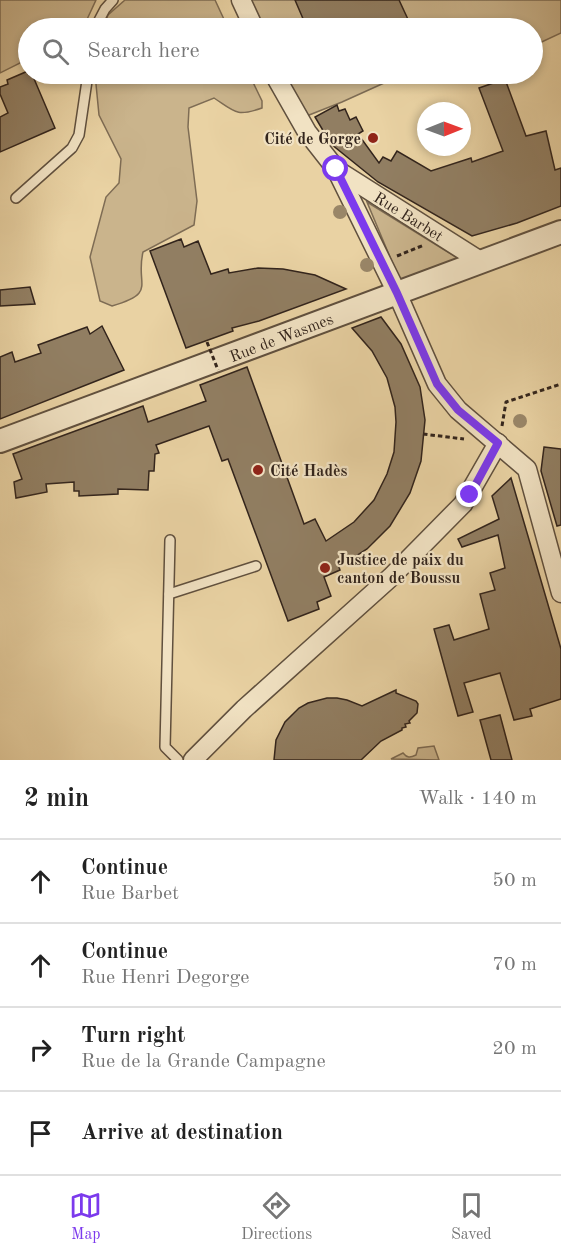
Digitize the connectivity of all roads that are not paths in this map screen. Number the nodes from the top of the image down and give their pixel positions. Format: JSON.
{"nodes":[{"id":1,"x":113,"y":0,"type":"edge"},
{"id":2,"x":241,"y":0,"type":"edge"},
{"id":3,"x":100,"y":18,"type":"edge"},
{"id":4,"x":249,"y":18,"type":"edge"},
{"id":5,"x":87,"y":84,"type":"edge"},
{"id":6,"x":280,"y":84,"type":"edge"},
{"id":7,"x":336,"y":169,"type":"junction"},
{"id":8,"x":16,"y":198,"type":"dead end"},
{"id":9,"x":561,"y":232,"type":"edge"},
{"id":10,"x":482,"y":262,"type":"junction"},
{"id":11,"x":397,"y":293,"type":"junction"},
{"id":12,"x":0,"y":441,"type":"edge"},
{"id":13,"x":498,"y":443,"type":"junction"},
{"id":14,"x":170,"y":540,"type":"dead end"},
{"id":15,"x":256,"y":566,"type":"dead end"},
{"id":16,"x":561,"y":593,"type":"edge"},
{"id":17,"x":169,"y":594,"type":"junction"},
{"id":18,"x":178,"y":760,"type":"edge"},
{"id":19,"x":193,"y":760,"type":"edge"}],
"edges":[{"from":1,"to":3,"type":"lane"},
{"from":2,"to":4,"type":"street"},
{"from":5,"to":8,"type":"lane"},
{"from":6,"to":7,"type":"street","name":"Rue Barbet"},
{"from":7,"to":10,"type":"street","name":"Rue Barbet"},
{"from":7,"to":11,"type":"street","name":"Rue Barbet"},
{"from":9,"to":10,"type":"street","name":"Rue de Wasmes"},
{"from":10,"to":11,"type":"street","name":"Rue de Wasmes"},
{"from":11,"to":12,"type":"street","name":"Rue de Wasmes"},
{"from":11,"to":13,"type":"street","name":"Rue Barbet"},
{"from":13,"to":16,"type":"street","name":"Rue Barbet"},
{"from":13,"to":19,"type":"street"},
{"from":14,"to":17,"type":"lane"},
{"from":15,"to":17,"type":"lane"},
{"from":17,"to":18,"type":"lane"}]}
